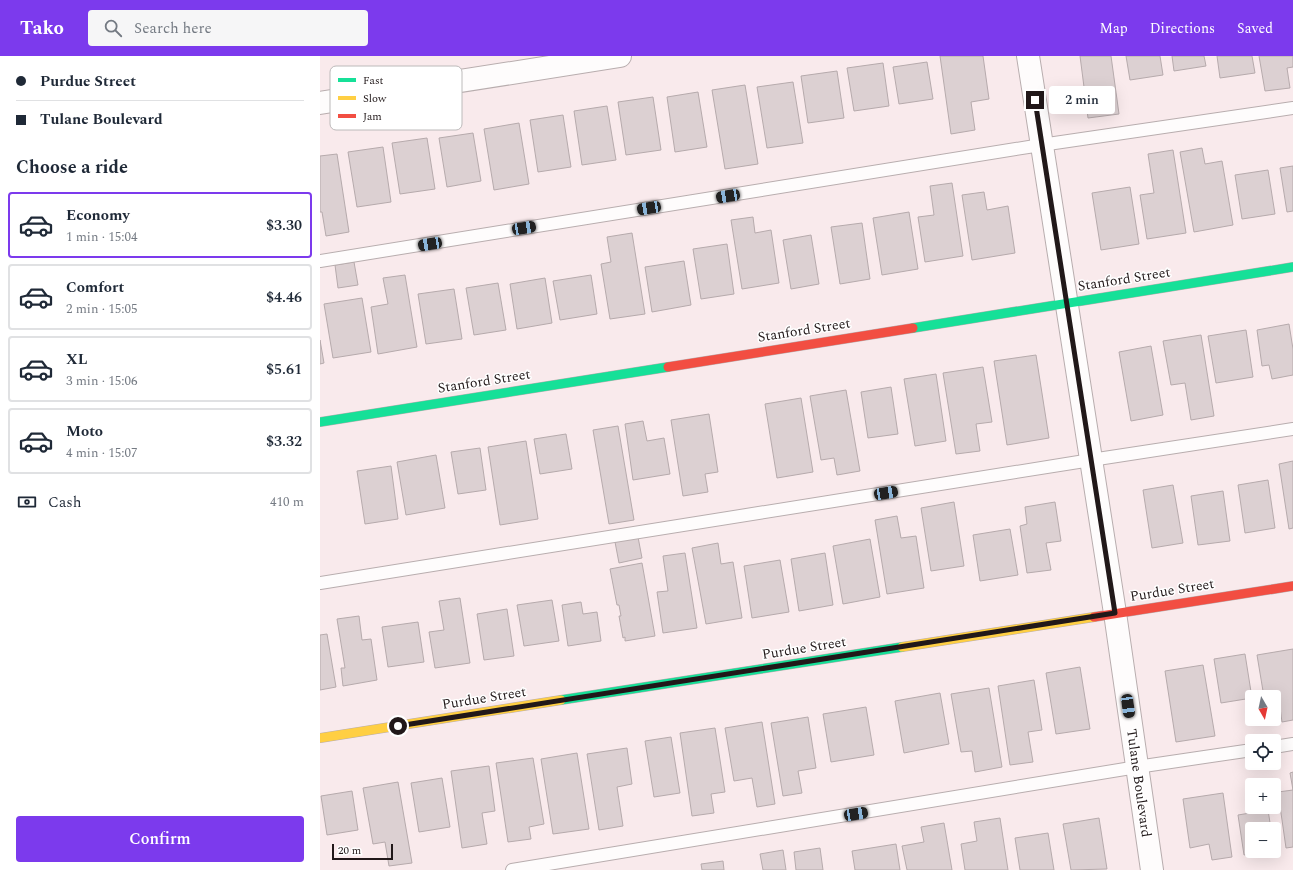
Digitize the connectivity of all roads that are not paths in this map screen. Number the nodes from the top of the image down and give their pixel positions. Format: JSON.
{"nodes":[{"id":1,"x":620,"y":56,"type":"edge"},
{"id":2,"x":1028,"y":56,"type":"edge"},
{"id":3,"x":462,"y":81,"type":"edge"},
{"id":4,"x":330,"y":102,"type":"edge"},
{"id":5,"x":320,"y":104,"type":"edge"},
{"id":6,"x":1293,"y":108,"type":"edge"},
{"id":7,"x":1042,"y":145,"type":"junction"},
{"id":8,"x":320,"y":261,"type":"edge"},
{"id":9,"x":1293,"y":267,"type":"edge"},
{"id":10,"x":1066,"y":303,"type":"junction"},
{"id":11,"x":320,"y":422,"type":"edge"},
{"id":12,"x":1293,"y":429,"type":"edge"},
{"id":13,"x":1090,"y":460,"type":"junction"},
{"id":14,"x":320,"y":583,"type":"edge"},
{"id":15,"x":1293,"y":586,"type":"edge"},
{"id":16,"x":1115,"y":613,"type":"junction"},
{"id":17,"x":320,"y":738,"type":"edge"},
{"id":18,"x":1293,"y":744,"type":"edge"},
{"id":19,"x":1281,"y":746,"type":"edge"},
{"id":20,"x":1245,"y":751,"type":"edge"},
{"id":21,"x":1137,"y":767,"type":"junction"},
{"id":22,"x":512,"y":870,"type":"edge"},
{"id":23,"x":1152,"y":870,"type":"edge"}],
"edges":[{"from":1,"to":3,"type":"street"},
{"from":2,"to":7,"type":"street","name":"Tulane Boulevard"},
{"from":4,"to":5,"type":"street"},
{"from":6,"to":7,"type":"lane"},
{"from":7,"to":8,"type":"lane"},
{"from":7,"to":10,"type":"street","name":"Tulane Boulevard"},
{"from":9,"to":10,"type":"street","name":"Stanford Street"},
{"from":10,"to":11,"type":"street","name":"Stanford Street"},
{"from":10,"to":13,"type":"street","name":"Tulane Boulevard"},
{"from":12,"to":13,"type":"lane"},
{"from":13,"to":14,"type":"lane"},
{"from":13,"to":16,"type":"street","name":"Tulane Boulevard"},
{"from":15,"to":16,"type":"street","name":"Purdue Street"},
{"from":16,"to":17,"type":"street","name":"Purdue Street"},
{"from":16,"to":21,"type":"street","name":"Tulane Boulevard"},
{"from":18,"to":19,"type":"lane"},
{"from":20,"to":21,"type":"lane"},
{"from":21,"to":22,"type":"lane"},
{"from":21,"to":23,"type":"street","name":"Tulane Boulevard"}]}
